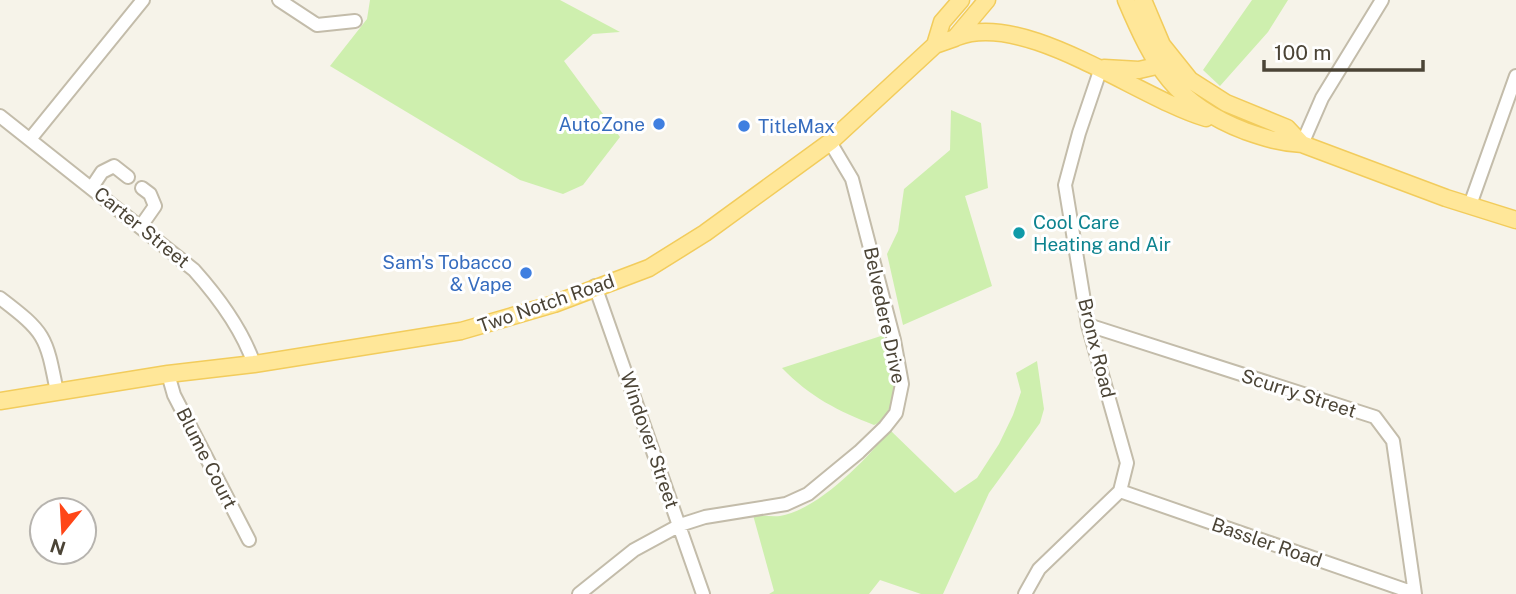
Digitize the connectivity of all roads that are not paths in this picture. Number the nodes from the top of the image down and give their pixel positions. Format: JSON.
{"nodes":[{"id":1,"x":143,"y":0,"type":"edge"},
{"id":2,"x":279,"y":0,"type":"edge"},
{"id":3,"x":961,"y":0,"type":"edge"},
{"id":4,"x":1126,"y":0,"type":"edge"},
{"id":5,"x":1143,"y":0,"type":"edge"},
{"id":6,"x":1382,"y":0,"type":"edge"},
{"id":7,"x":983,"y":4,"type":"edge"},
{"id":8,"x":355,"y":21,"type":"dead end"},
{"id":9,"x":1014,"y":34,"type":"junction"},
{"id":10,"x":955,"y":38,"type":"junction"},
{"id":11,"x":935,"y":45,"type":"junction"},
{"id":12,"x":1166,"y":64,"type":"junction"},
{"id":13,"x":1101,"y":68,"type":"junction"},
{"id":14,"x":1516,"y":76,"type":"edge"},
{"id":15,"x":0,"y":116,"type":"edge"},
{"id":16,"x":1225,"y":123,"type":"junction"},
{"id":17,"x":30,"y":138,"type":"junction"},
{"id":18,"x":830,"y":142,"type":"junction"},
{"id":19,"x":1302,"y":144,"type":"junction"},
{"id":20,"x":128,"y":177,"type":"dead end"},
{"id":21,"x":92,"y":187,"type":"junction"},
{"id":22,"x":142,"y":188,"type":"dead end"},
{"id":23,"x":1470,"y":205,"type":"junction"},
{"id":24,"x":1516,"y":220,"type":"edge"},
{"id":25,"x":141,"y":226,"type":"junction"},
{"id":26,"x":596,"y":286,"type":"junction"},
{"id":27,"x":0,"y":298,"type":"edge"},
{"id":28,"x":1088,"y":325,"type":"junction"},
{"id":29,"x":254,"y":364,"type":"junction"},
{"id":30,"x":168,"y":374,"type":"junction"},
{"id":31,"x":57,"y":392,"type":"junction"},
{"id":32,"x":0,"y":401,"type":"edge"},
{"id":33,"x":1120,"y":491,"type":"junction"},
{"id":34,"x":680,"y":524,"type":"junction"},
{"id":35,"x":249,"y":540,"type":"dead end"},
{"id":36,"x":1415,"y":593,"type":"edge"},
{"id":37,"x":579,"y":594,"type":"edge"},
{"id":38,"x":703,"y":594,"type":"edge"},
{"id":39,"x":1025,"y":594,"type":"edge"}],
"edges":[{"from":1,"to":17,"type":"street"},
{"from":2,"to":8,"type":"street"},
{"from":3,"to":11,"type":"main road","name":"Two Notch Road"},
{"from":4,"to":12,"type":"main road"},
{"from":5,"to":12,"type":"main road"},
{"from":6,"to":19,"type":"street"},
{"from":7,"to":9,"type":"main road"},
{"from":7,"to":10,"type":"main road","name":"Two Notch Road"},
{"from":9,"to":10,"type":"main road"},
{"from":9,"to":13,"type":"main road"},
{"from":10,"to":11,"type":"main road","name":"Two Notch Road"},
{"from":11,"to":18,"type":"main road","name":"Two Notch Road"},
{"from":12,"to":13,"type":"main road"},
{"from":12,"to":16,"type":"main road"},
{"from":12,"to":19,"type":"main road"},
{"from":13,"to":16,"type":"main road"},
{"from":13,"to":28,"type":"street","name":"Bronx Road"},
{"from":14,"to":23,"type":"street"},
{"from":15,"to":17,"type":"street","name":"Carter Street"},
{"from":16,"to":19,"type":"main road"},
{"from":17,"to":21,"type":"street","name":"Carter Street"},
{"from":18,"to":26,"type":"main road","name":"Two Notch Road"},
{"from":18,"to":34,"type":"street","name":"Belvedere Drive"},
{"from":19,"to":23,"type":"main road"},
{"from":20,"to":21,"type":"street"},
{"from":21,"to":25,"type":"street","name":"Carter Street"},
{"from":22,"to":25,"type":"street"},
{"from":23,"to":24,"type":"main road"},
{"from":25,"to":29,"type":"street","name":"Carter Street"},
{"from":26,"to":29,"type":"main road","name":"Two Notch Road"},
{"from":26,"to":34,"type":"street","name":"Windover Street"},
{"from":27,"to":31,"type":"street"},
{"from":28,"to":33,"type":"street","name":"Bronx Road"},
{"from":28,"to":36,"type":"street","name":"Scurry Street"},
{"from":29,"to":30,"type":"main road","name":"Two Notch Road"},
{"from":30,"to":31,"type":"main road","name":"Two Notch Road"},
{"from":30,"to":35,"type":"street","name":"Blume Court"},
{"from":31,"to":32,"type":"main road","name":"Two Notch Road"},
{"from":33,"to":36,"type":"street","name":"Bassler Road"},
{"from":33,"to":39,"type":"street"},
{"from":34,"to":37,"type":"street","name":"Belvedere Drive"},
{"from":34,"to":38,"type":"street","name":"Windover Street"}]}
